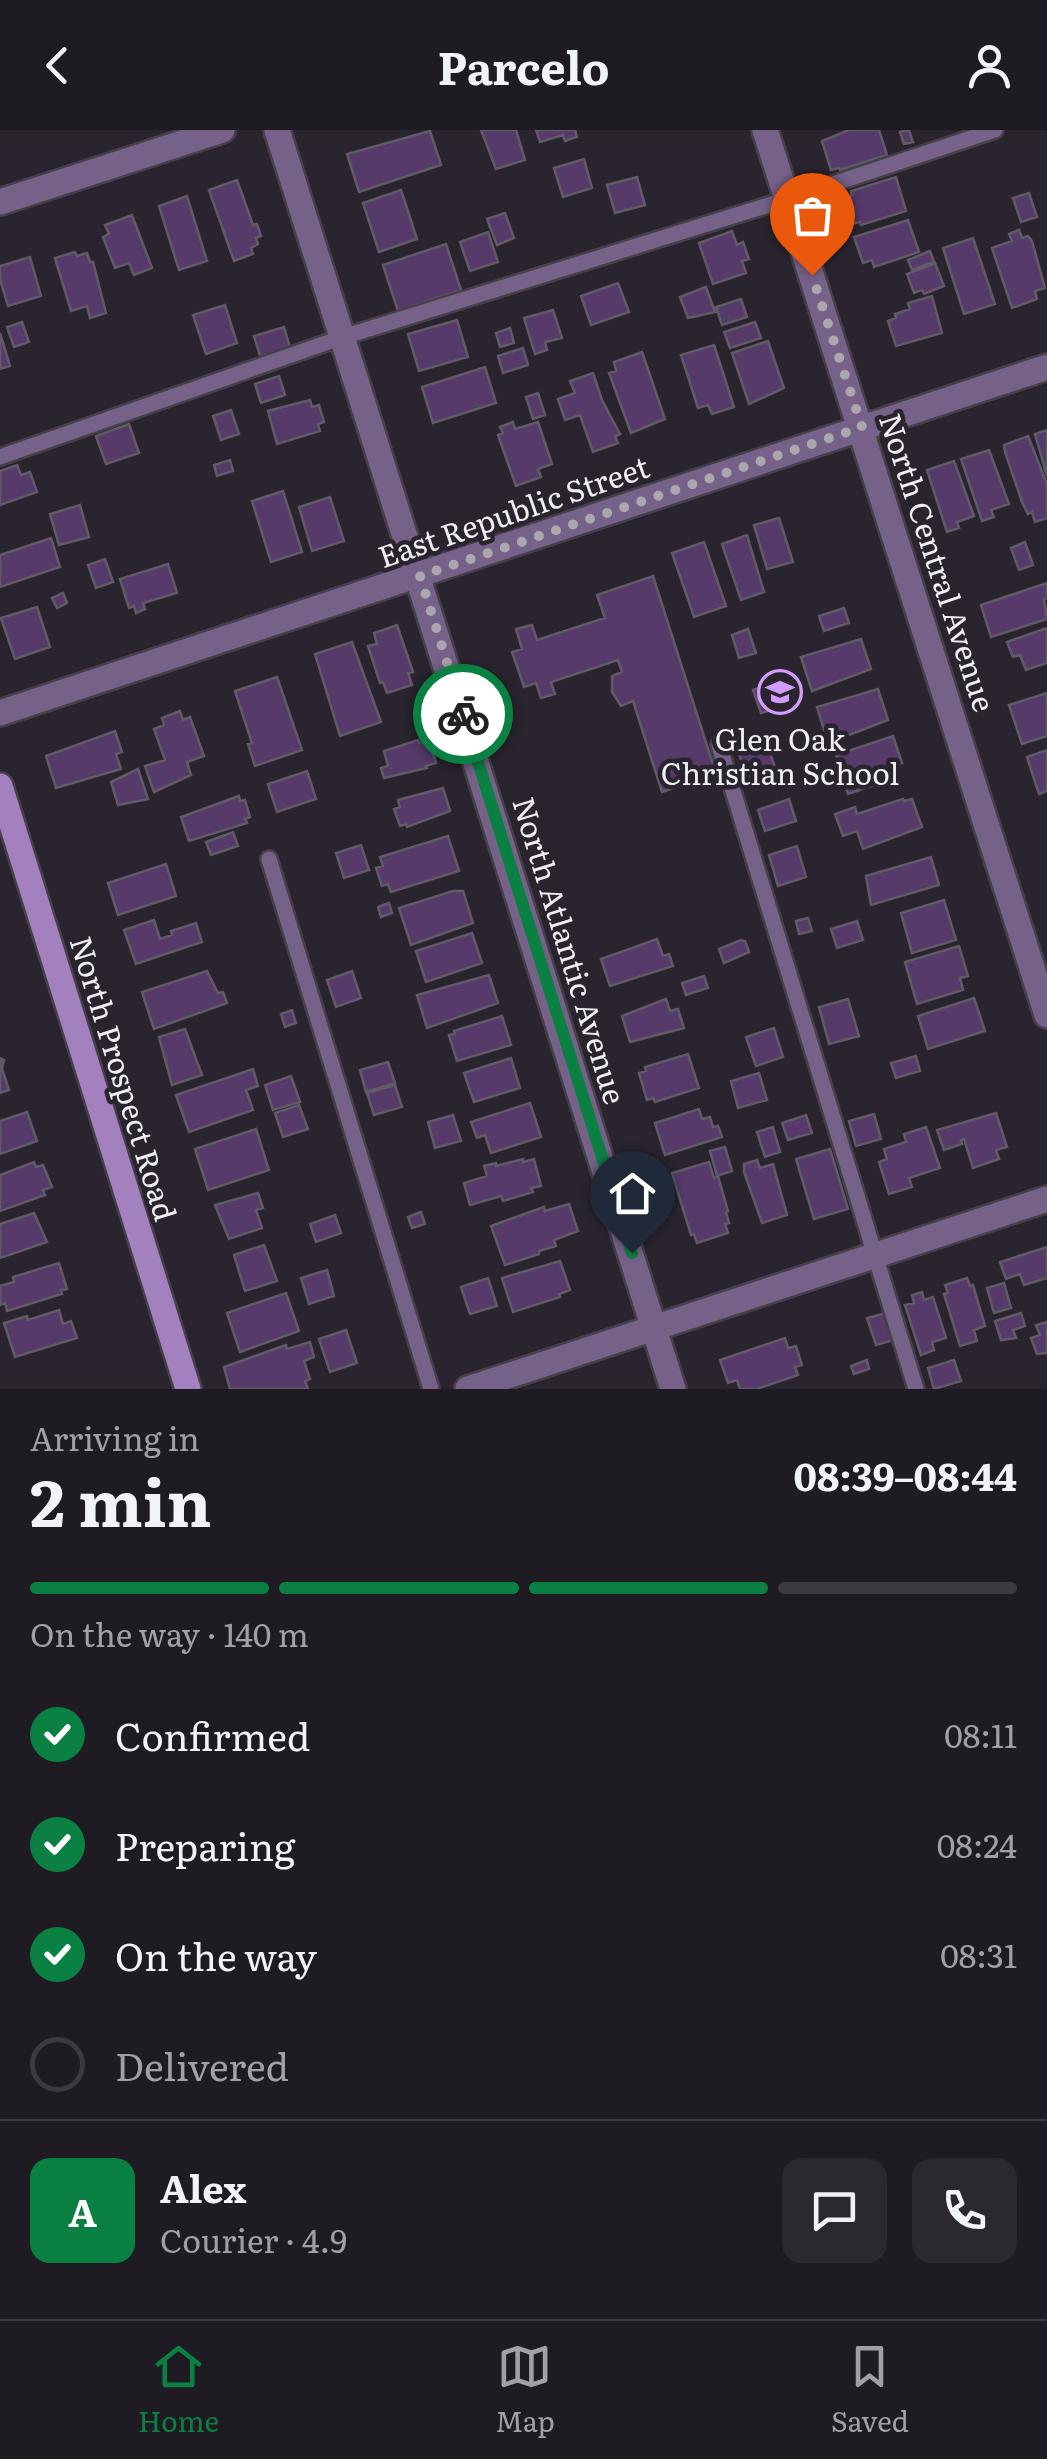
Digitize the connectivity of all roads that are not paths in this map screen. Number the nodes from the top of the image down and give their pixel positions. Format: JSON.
{"nodes":[{"id":1,"x":222,"y":130,"type":"edge"},
{"id":2,"x":276,"y":130,"type":"edge"},
{"id":3,"x":765,"y":130,"type":"edge"},
{"id":4,"x":995,"y":130,"type":"edge"},
{"id":5,"x":788,"y":200,"type":"junction"},
{"id":6,"x":0,"y":202,"type":"edge"},
{"id":7,"x":343,"y":337,"type":"junction"},
{"id":8,"x":1047,"y":367,"type":"edge"},
{"id":9,"x":862,"y":427,"type":"junction"},
{"id":10,"x":0,"y":458,"type":"edge"},
{"id":11,"x":420,"y":576,"type":"junction"},
{"id":12,"x":0,"y":713,"type":"edge"},
{"id":13,"x":719,"y":746,"type":"dead end"},
{"id":14,"x":0,"y":786,"type":"edge"},
{"id":15,"x":270,"y":860,"type":"dead end"},
{"id":16,"x":1047,"y":1015,"type":"edge"},
{"id":17,"x":1047,"y":1200,"type":"edge"},
{"id":18,"x":875,"y":1256,"type":"junction"},
{"id":19,"x":655,"y":1328,"type":"junction"},
{"id":20,"x":188,"y":1389,"type":"edge"},
{"id":21,"x":432,"y":1389,"type":"edge"},
{"id":22,"x":468,"y":1389,"type":"edge"},
{"id":23,"x":673,"y":1389,"type":"edge"},
{"id":24,"x":916,"y":1389,"type":"edge"}],
"edges":[{"from":1,"to":6,"type":"street"},
{"from":2,"to":7,"type":"street","name":"North Atlantic Avenue"},
{"from":3,"to":5,"type":"street","name":"North Central Avenue"},
{"from":4,"to":5,"type":"lane"},
{"from":5,"to":7,"type":"lane"},
{"from":5,"to":9,"type":"street","name":"North Central Avenue"},
{"from":7,"to":10,"type":"lane"},
{"from":7,"to":11,"type":"street","name":"North Atlantic Avenue"},
{"from":8,"to":9,"type":"street","name":"East Republic Street"},
{"from":9,"to":11,"type":"street","name":"East Republic Street"},
{"from":9,"to":16,"type":"street","name":"North Central Avenue"},
{"from":11,"to":12,"type":"street","name":"East Republic Street"},
{"from":11,"to":19,"type":"street","name":"North Atlantic Avenue"},
{"from":13,"to":18,"type":"lane"},
{"from":14,"to":20,"type":"main road","name":"North Prospect Road"},
{"from":15,"to":21,"type":"lane"},
{"from":17,"to":18,"type":"street"},
{"from":18,"to":19,"type":"street"},
{"from":18,"to":24,"type":"lane"},
{"from":19,"to":22,"type":"street"},
{"from":19,"to":23,"type":"street","name":"North Atlantic Avenue"}]}
